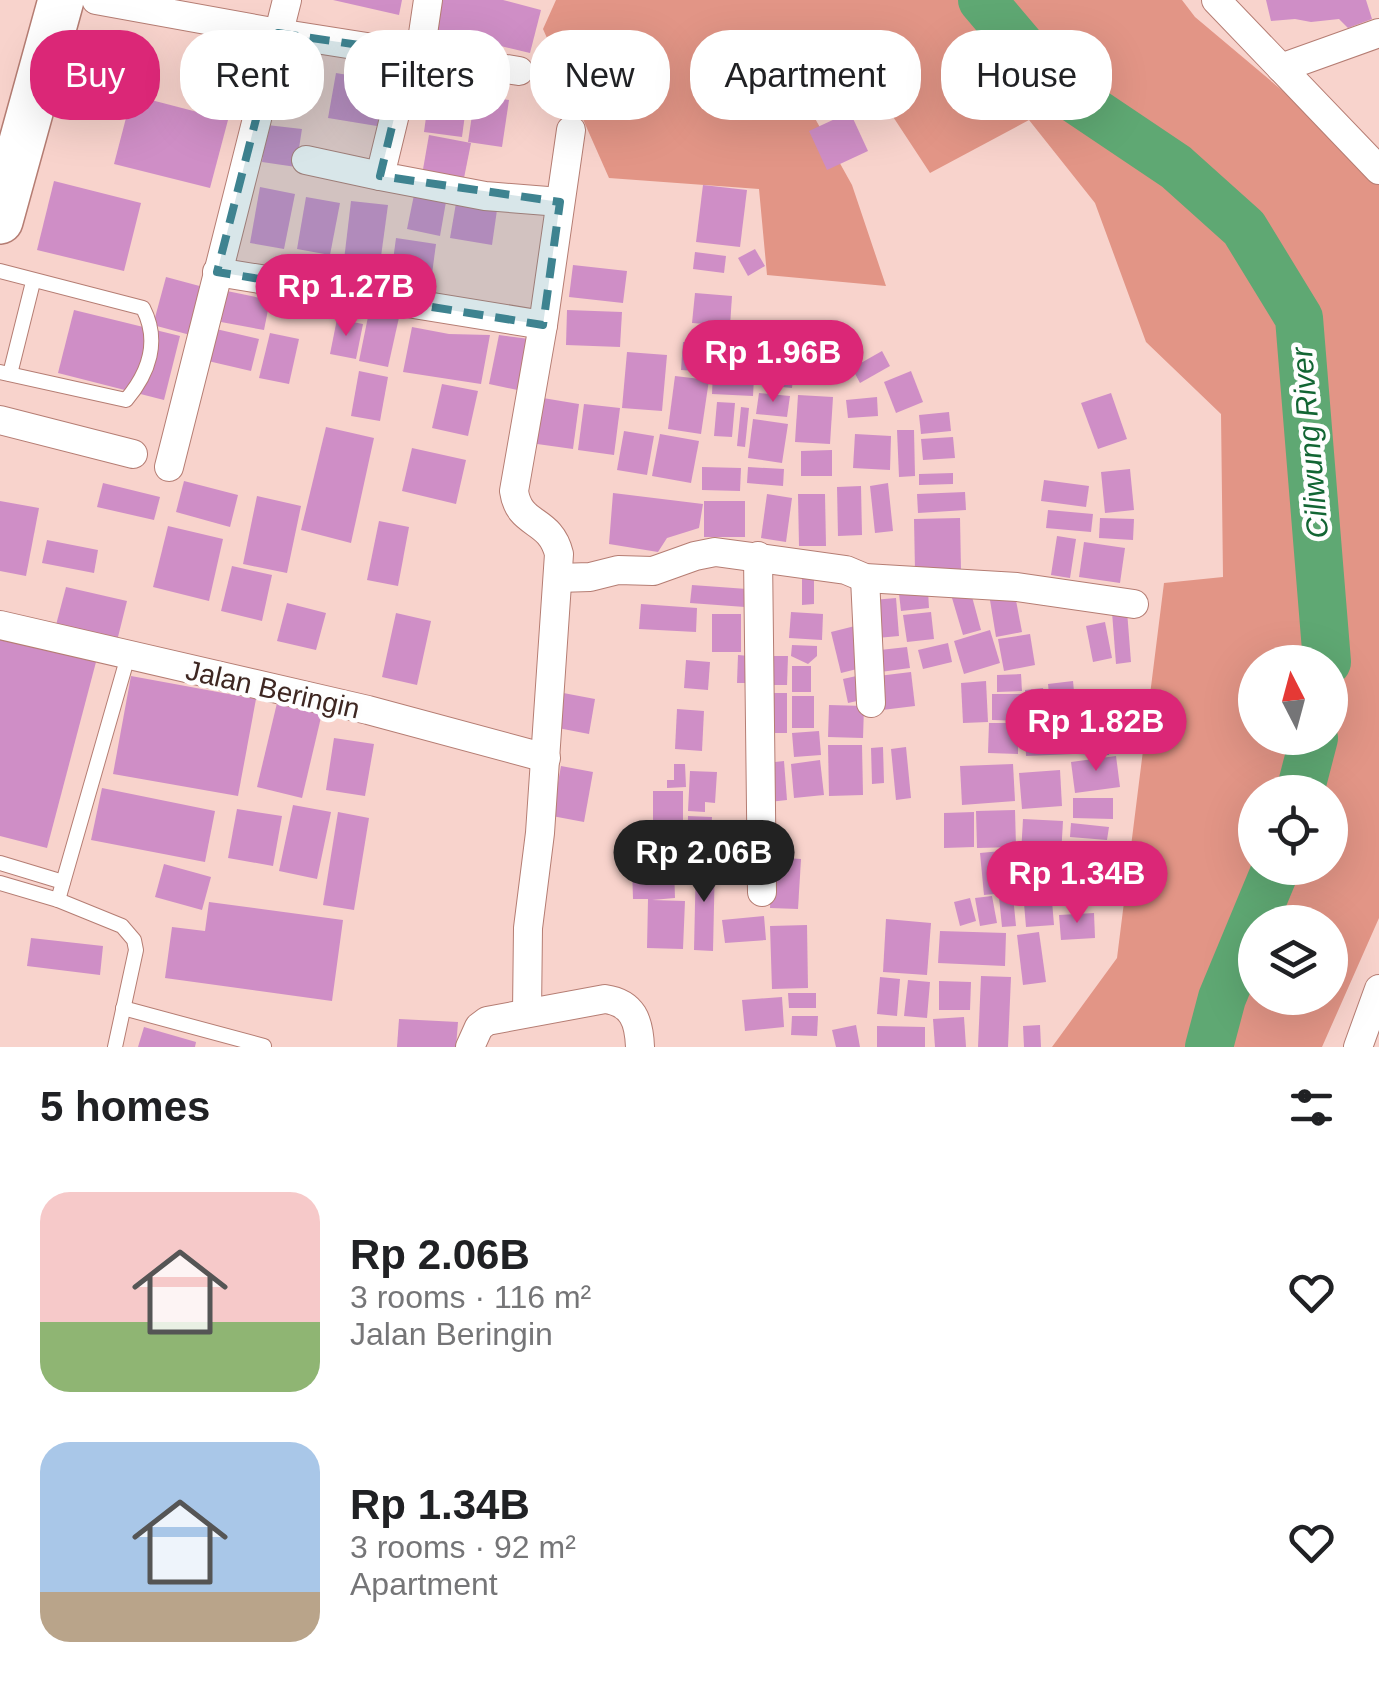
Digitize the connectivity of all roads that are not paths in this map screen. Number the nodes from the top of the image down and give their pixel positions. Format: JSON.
{"nodes":[{"id":1,"x":33,"y":0,"type":"edge"},
{"id":2,"x":61,"y":0,"type":"edge"},
{"id":3,"x":96,"y":0,"type":"edge"},
{"id":4,"x":288,"y":0,"type":"edge"},
{"id":5,"x":428,"y":0,"type":"edge"},
{"id":6,"x":1216,"y":0,"type":"edge"},
{"id":7,"x":262,"y":30,"type":"edge"},
{"id":8,"x":274,"y":30,"type":"edge"},
{"id":9,"x":424,"y":30,"type":"edge"},
{"id":10,"x":1379,"y":34,"type":"edge"},
{"id":11,"x":1281,"y":68,"type":"junction"},
{"id":12,"x":510,"y":69,"type":"edge"},
{"id":13,"x":519,"y":71,"type":"dead end"},
{"id":14,"x":0,"y":116,"type":"edge"},
{"id":15,"x":252,"y":120,"type":"edge"},
{"id":16,"x":394,"y":120,"type":"edge"},
{"id":17,"x":571,"y":130,"type":"dead end"},
{"id":18,"x":306,"y":160,"type":"dead end"},
{"id":19,"x":1379,"y":170,"type":"edge"},
{"id":20,"x":380,"y":176,"type":"junction"},
{"id":21,"x":560,"y":202,"type":"junction"},
{"id":22,"x":0,"y":221,"type":"edge"},
{"id":23,"x":0,"y":271,"type":"edge"},
{"id":24,"x":216,"y":272,"type":"junction"},
{"id":25,"x":34,"y":282,"type":"junction"},
{"id":26,"x":543,"y":324,"type":"junction"},
{"id":27,"x":5,"y":373,"type":"edge"},
{"id":28,"x":0,"y":420,"type":"edge"},
{"id":29,"x":132,"y":454,"type":"dead end"},
{"id":30,"x":169,"y":467,"type":"dead end"},
{"id":31,"x":758,"y":556,"type":"junction"},
{"id":32,"x":558,"y":578,"type":"junction"},
{"id":33,"x":866,"y":578,"type":"junction"},
{"id":34,"x":1134,"y":604,"type":"dead end"},
{"id":35,"x":0,"y":624,"type":"edge"},
{"id":36,"x":128,"y":656,"type":"junction"},
{"id":37,"x":872,"y":703,"type":"dead end"},
{"id":38,"x":546,"y":758,"type":"junction"},
{"id":39,"x":0,"y":863,"type":"edge"},
{"id":40,"x":64,"y":882,"type":"junction"},
{"id":41,"x":0,"y":883,"type":"edge"},
{"id":42,"x":762,"y":892,"type":"dead end"},
{"id":43,"x":58,"y":900,"type":"junction"},
{"id":44,"x":1379,"y":989,"type":"edge"},
{"id":45,"x":123,"y":1008,"type":"junction"},
{"id":46,"x":527,"y":1012,"type":"junction"},
{"id":47,"x":264,"y":1046,"type":"edge"},
{"id":48,"x":114,"y":1047,"type":"edge"},
{"id":49,"x":470,"y":1047,"type":"edge"},
{"id":50,"x":640,"y":1047,"type":"edge"},
{"id":51,"x":1358,"y":1047,"type":"edge"}],
"edges":[{"from":1,"to":14,"type":"highway"},
{"from":2,"to":22,"type":"highway"},
{"from":3,"to":7,"type":"street"},
{"from":4,"to":8,"type":"street"},
{"from":5,"to":9,"type":"street"},
{"from":6,"to":11,"type":"street"},
{"from":10,"to":11,"type":"street"},
{"from":11,"to":19,"type":"street"},
{"from":12,"to":13,"type":"street"},
{"from":15,"to":24,"type":"street"},
{"from":16,"to":20,"type":"street"},
{"from":17,"to":21,"type":"street"},
{"from":18,"to":20,"type":"street"},
{"from":20,"to":21,"type":"street"},
{"from":21,"to":26,"type":"street"},
{"from":23,"to":25,"type":"lane"},
{"from":24,"to":26,"type":"street"},
{"from":24,"to":30,"type":"street"},
{"from":25,"to":27,"type":"lane"},
{"from":25,"to":27,"type":"lane"},
{"from":26,"to":32,"type":"street"},
{"from":28,"to":29,"type":"street"},
{"from":31,"to":32,"type":"street"},
{"from":31,"to":33,"type":"street"},
{"from":31,"to":42,"type":"street"},
{"from":32,"to":38,"type":"street"},
{"from":33,"to":34,"type":"street"},
{"from":33,"to":37,"type":"street"},
{"from":35,"to":36,"type":"street","name":"Jalan Beringin"},
{"from":36,"to":38,"type":"street","name":"Jalan Beringin"},
{"from":36,"to":40,"type":"lane"},
{"from":38,"to":46,"type":"street"},
{"from":39,"to":40,"type":"lane"},
{"from":40,"to":43,"type":"lane"},
{"from":41,"to":43,"type":"lane"},
{"from":43,"to":45,"type":"lane"},
{"from":44,"to":51,"type":"street"},
{"from":45,"to":47,"type":"lane"},
{"from":45,"to":48,"type":"lane"},
{"from":46,"to":49,"type":"street"},
{"from":46,"to":50,"type":"street"}]}
